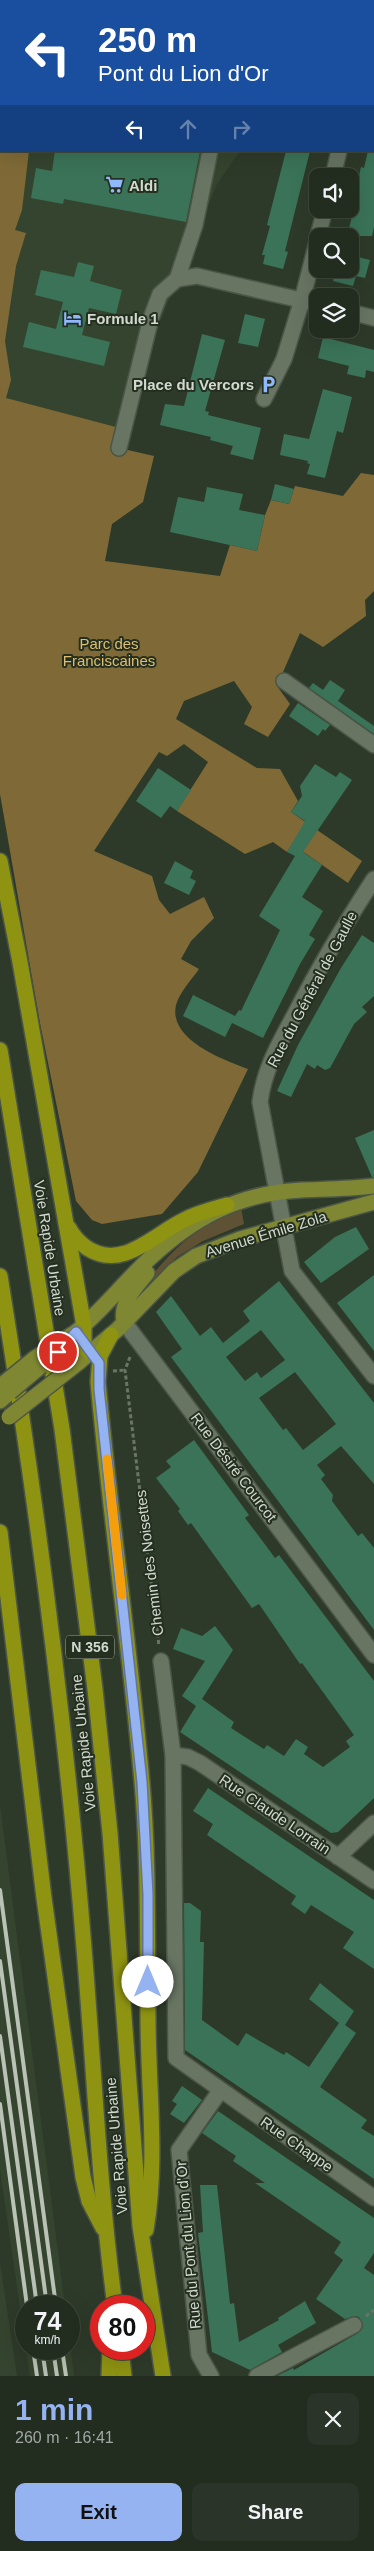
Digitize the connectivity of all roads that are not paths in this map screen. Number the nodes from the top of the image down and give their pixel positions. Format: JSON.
{"nodes":[{"id":1,"x":210,"y":152,"type":"edge"},
{"id":2,"x":339,"y":152,"type":"edge"},
{"id":3,"x":335,"y":168,"type":"edge"},
{"id":4,"x":309,"y":272,"type":"edge"},
{"id":5,"x":177,"y":279,"type":"junction"},
{"id":6,"x":302,"y":300,"type":"junction"},
{"id":7,"x":309,"y":302,"type":"edge"},
{"id":8,"x":359,"y":314,"type":"edge"},
{"id":9,"x":374,"y":318,"type":"edge"},
{"id":10,"x":264,"y":398,"type":"dead end"},
{"id":11,"x":119,"y":448,"type":"dead end"},
{"id":12,"x":284,"y":681,"type":"dead end"},
{"id":13,"x":374,"y":745,"type":"edge"},
{"id":14,"x":0,"y":861,"type":"edge"},
{"id":15,"x":374,"y":879,"type":"edge"},
{"id":16,"x":0,"y":1050,"type":"edge"},
{"id":17,"x":374,"y":1186,"type":"edge"},
{"id":18,"x":277,"y":1193,"type":"junction"},
{"id":19,"x":374,"y":1202,"type":"edge"},
{"id":20,"x":227,"y":1204,"type":"junction"},
{"id":21,"x":67,"y":1222,"type":"junction"},
{"id":22,"x":283,"y":1227,"type":"junction"},
{"id":23,"x":162,"y":1248,"type":"junction"},
{"id":24,"x":0,"y":1276,"type":"edge"},
{"id":25,"x":124,"y":1322,"type":"junction"},
{"id":26,"x":111,"y":1335,"type":"joint"},
{"id":27,"x":85,"y":1346,"type":"junction"},
{"id":28,"x":374,"y":1376,"type":"edge"},
{"id":29,"x":3,"y":1391,"type":"edge"},
{"id":30,"x":4,"y":1419,"type":"edge"},
{"id":31,"x":0,"y":1532,"type":"edge"},
{"id":32,"x":374,"y":1655,"type":"edge"},
{"id":33,"x":161,"y":1661,"type":"road end"},
{"id":34,"x":173,"y":1755,"type":"junction"},
{"id":35,"x":374,"y":1823,"type":"edge"},
{"id":36,"x":338,"y":1857,"type":"junction"},
{"id":37,"x":374,"y":1881,"type":"edge"},
{"id":38,"x":220,"y":2091,"type":"junction"},
{"id":39,"x":374,"y":2198,"type":"edge"},
{"id":40,"x":106,"y":2234,"type":"junction"},
{"id":41,"x":143,"y":2249,"type":"junction"},
{"id":42,"x":114,"y":2295,"type":"edge"},
{"id":43,"x":354,"y":2325,"type":"dead end"},
{"id":44,"x":110,"y":2360,"type":"edge"},
{"id":45,"x":122,"y":2360,"type":"edge"},
{"id":46,"x":163,"y":2373,"type":"edge"},
{"id":47,"x":110,"y":2376,"type":"edge"},
{"id":48,"x":124,"y":2376,"type":"edge"},
{"id":49,"x":212,"y":2376,"type":"edge"},
{"id":50,"x":258,"y":2376,"type":"edge"}],
"edges":[{"from":1,"to":5,"type":"street"},
{"from":2,"to":3,"type":"street"},
{"from":4,"to":6,"type":"street"},
{"from":5,"to":6,"type":"street"},
{"from":5,"to":11,"type":"street"},
{"from":6,"to":7,"type":"street"},
{"from":6,"to":10,"type":"street"},
{"from":8,"to":9,"type":"street"},
{"from":12,"to":13,"type":"street"},
{"from":14,"to":21,"type":"highway"},
{"from":15,"to":18,"type":"street","name":"Rue du Général de Gaulle"},
{"from":16,"to":41,"type":"highway","name":"Voie Rapide Urbaine","number":"N 356"},
{"from":17,"to":18,"type":"main road","name":"Avenue Émile Zola"},
{"from":18,"to":20,"type":"main road","name":"Avenue Émile Zola"},
{"from":18,"to":22,"type":"street","name":"Rue du Général de Gaulle"},
{"from":19,"to":22,"type":"main road","name":"Avenue Émile Zola"},
{"from":20,"to":21,"type":"highway"},
{"from":20,"to":23,"type":"main road","name":"Avenue Émile Zola"},
{"from":21,"to":27,"type":"highway"},
{"from":22,"to":25,"type":"main road","name":"Avenue Émile Zola"},
{"from":22,"to":28,"type":"street","name":"Rue du Général de Gaulle"},
{"from":23,"to":25,"type":"main road","name":"Avenue Émile Zola"},
{"from":23,"to":27,"type":"main road","name":"Avenue Émile Zola"},
{"from":24,"to":40,"type":"highway","name":"Voie Rapide Urbaine","number":"N 356"},
{"from":25,"to":26,"type":"main road","name":"Avenue Émile Zola"},
{"from":25,"to":32,"type":"street","name":"Rue Désiré Courcot"},
{"from":26,"to":27,"type":"highway"},
{"from":27,"to":29,"type":"main road","bridge":true},
{"from":27,"to":30,"type":"main road","bridge":true},
{"from":27,"to":41,"type":"highway"},
{"from":31,"to":40,"type":"highway"},
{"from":33,"to":34,"type":"street"},
{"from":34,"to":36,"type":"street","name":"Rue Claude Lorrain"},
{"from":34,"to":38,"type":"street"},
{"from":35,"to":36,"type":"street"},
{"from":36,"to":37,"type":"street","name":"Rue Claude Lorrain"},
{"from":38,"to":39,"type":"street","name":"Rue Chappe"},
{"from":38,"to":49,"type":"street","name":"Rue du Pont du Lion d'Or"},
{"from":40,"to":42,"type":"highway","name":"Voie Rapide Urbaine","number":"N 356"},
{"from":41,"to":46,"type":"highway","name":"Voie Rapide Urbaine","number":"N 356"},
{"from":43,"to":50,"type":"street"},
{"from":44,"to":47,"type":"highway"},
{"from":45,"to":48,"type":"highway"}]}
